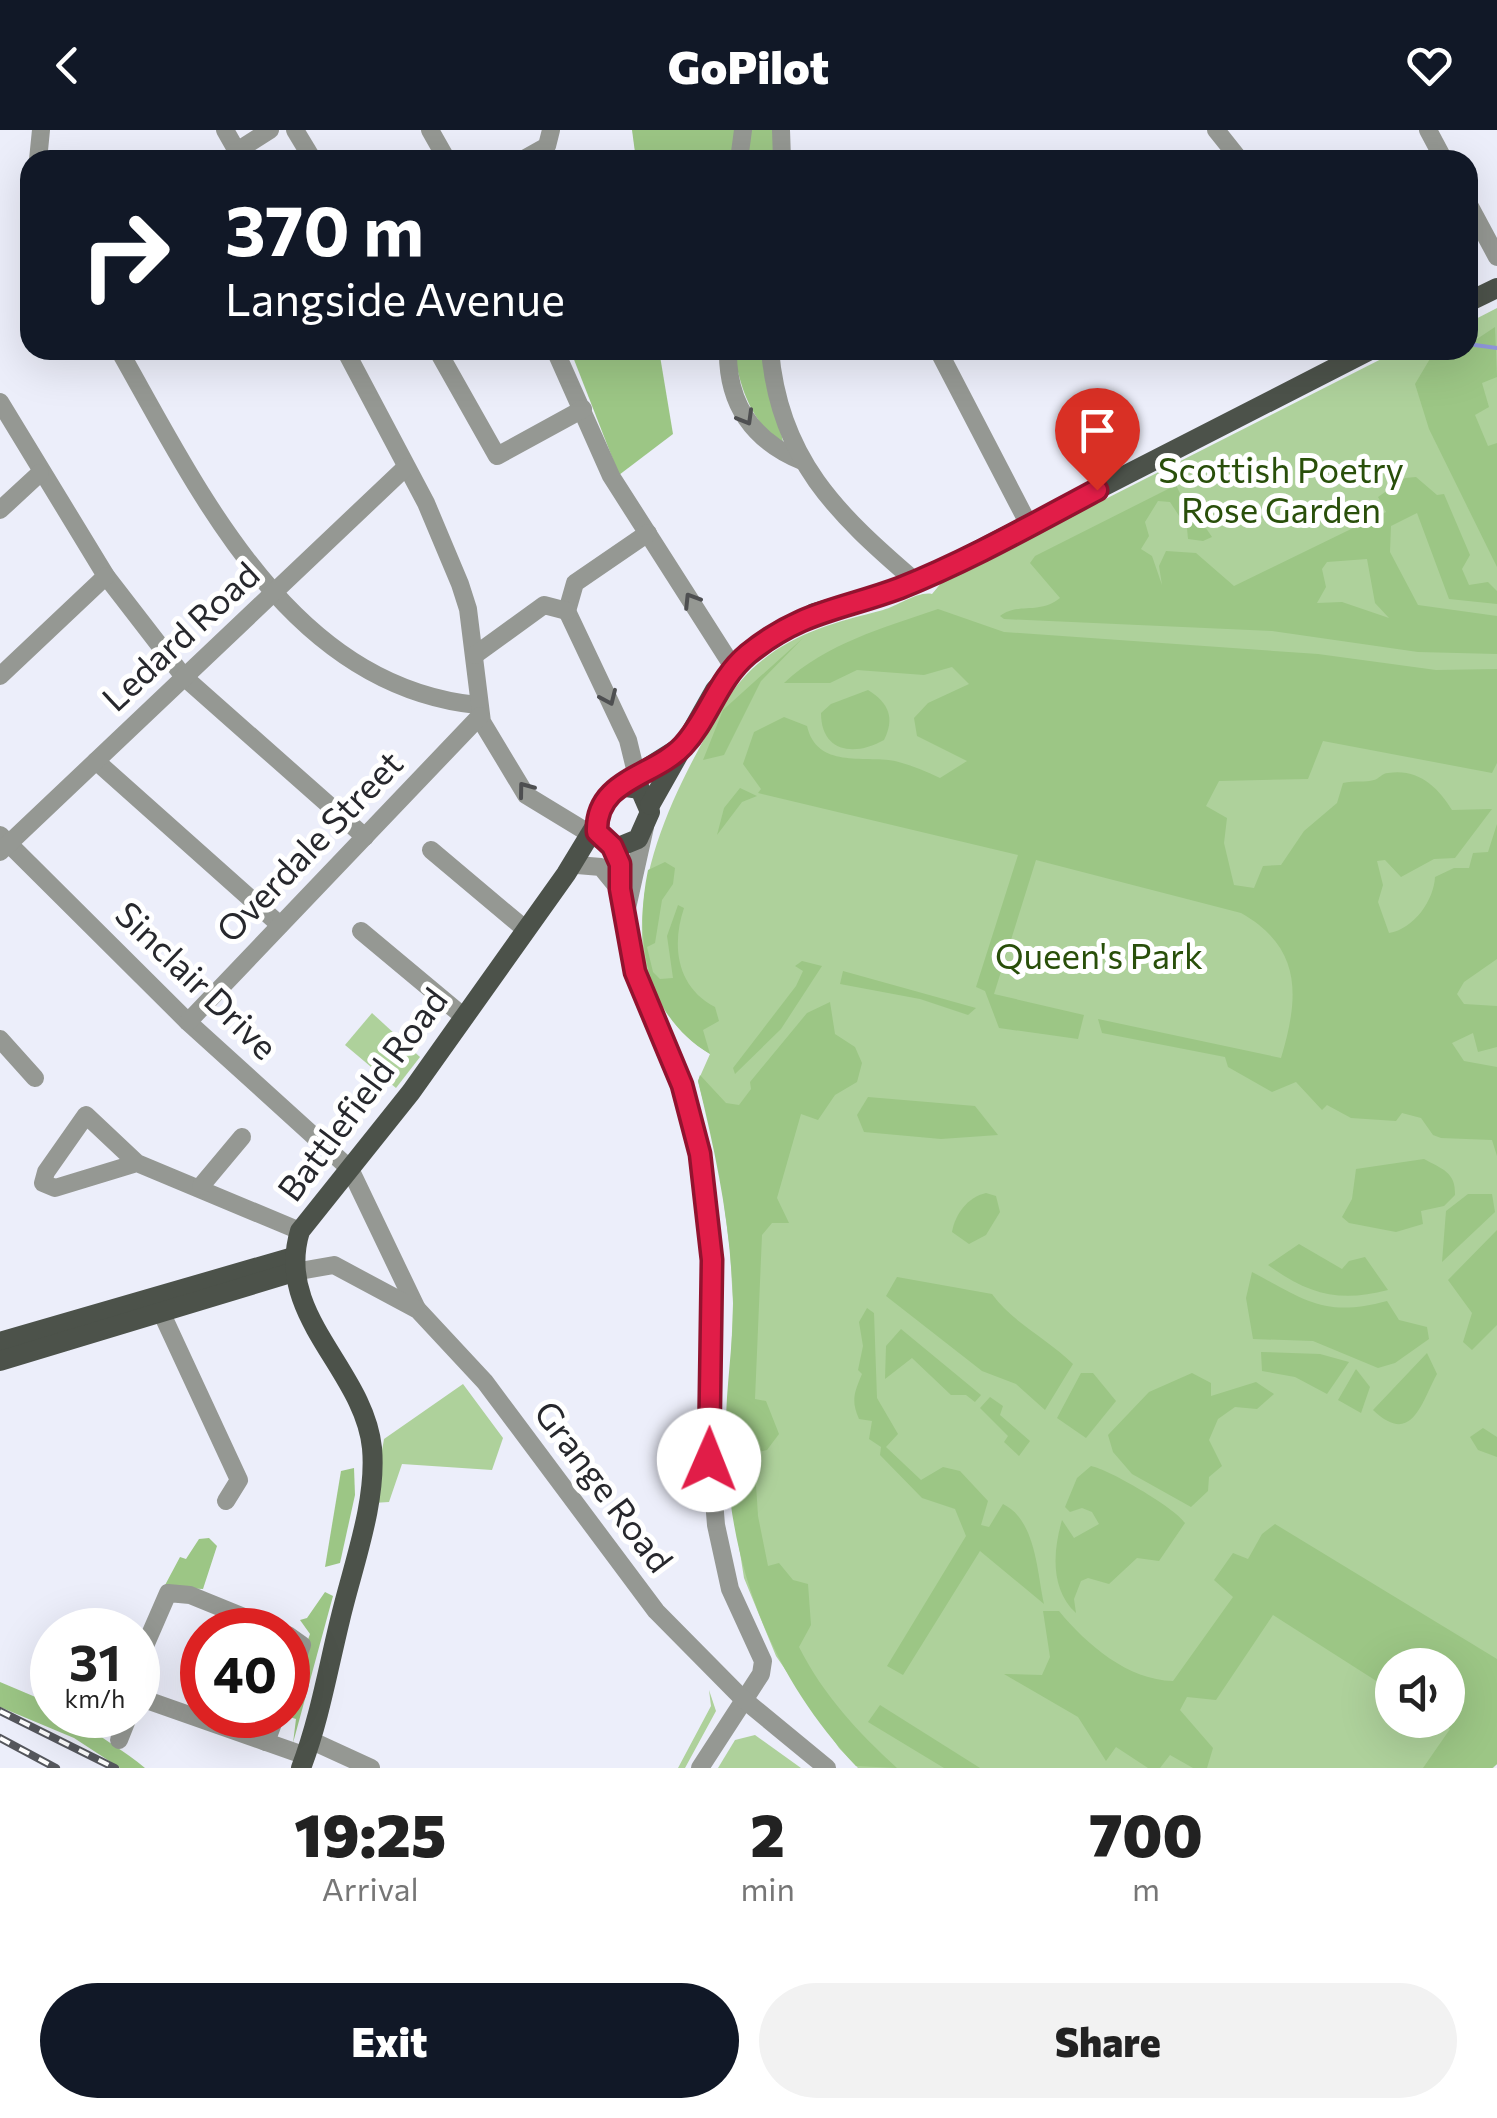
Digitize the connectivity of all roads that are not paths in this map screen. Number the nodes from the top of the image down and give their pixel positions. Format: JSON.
{"nodes":[{"id":1,"x":270,"y":130,"type":"edge"},
{"id":2,"x":247,"y":150,"type":"edge"},
{"id":3,"x":1478,"y":223,"type":"edge"},
{"id":4,"x":1497,"y":258,"type":"edge"},
{"id":5,"x":125,"y":360,"type":"edge"},
{"id":6,"x":350,"y":360,"type":"edge"},
{"id":7,"x":443,"y":360,"type":"edge"},
{"id":8,"x":560,"y":360,"type":"edge"},
{"id":9,"x":728,"y":360,"type":"edge"},
{"id":10,"x":772,"y":360,"type":"edge"},
{"id":11,"x":943,"y":360,"type":"edge"},
{"id":12,"x":1351,"y":360,"type":"edge"},
{"id":13,"x":0,"y":402,"type":"edge"},
{"id":14,"x":583,"y":410,"type":"junction"},
{"id":15,"x":802,"y":461,"type":"junction"},
{"id":16,"x":406,"y":468,"type":"junction"},
{"id":17,"x":40,"y":473,"type":"junction"},
{"id":18,"x":0,"y":510,"type":"edge"},
{"id":19,"x":1029,"y":525,"type":"junction"},
{"id":20,"x":648,"y":533,"type":"junction"},
{"id":21,"x":106,"y":576,"type":"junction"},
{"id":22,"x":915,"y":581,"type":"junction"},
{"id":23,"x":273,"y":595,"type":"junction"},
{"id":24,"x":468,"y":609,"type":"junction"},
{"id":25,"x":567,"y":611,"type":"junction"},
{"id":26,"x":497,"y":634,"type":"junction"},
{"id":27,"x":475,"y":655,"type":"junction"},
{"id":28,"x":733,"y":667,"type":"junction"},
{"id":29,"x":0,"y":676,"type":"edge"},
{"id":30,"x":184,"y":678,"type":"junction"},
{"id":31,"x":478,"y":711,"type":"junction"},
{"id":32,"x":628,"y":740,"type":"junction"},
{"id":33,"x":684,"y":745,"type":"junction"},
{"id":34,"x":96,"y":761,"type":"junction"},
{"id":35,"x":661,"y":761,"type":"junction"},
{"id":36,"x":636,"y":789,"type":"junction"},
{"id":37,"x":568,"y":822,"type":"junction"},
{"id":38,"x":646,"y":826,"type":"junction"},
{"id":39,"x":365,"y":837,"type":"junction"},
{"id":40,"x":602,"y":838,"type":"junction"},
{"id":41,"x":3,"y":844,"type":"edge"},
{"id":42,"x":432,"y":850,"type":"dead end"},
{"id":43,"x":572,"y":870,"type":"junction"},
{"id":44,"x":620,"y":889,"type":"junction"},
{"id":45,"x":625,"y":914,"type":"junction"},
{"id":46,"x":280,"y":926,"type":"junction"},
{"id":47,"x":525,"y":929,"type":"junction"},
{"id":48,"x":361,"y":931,"type":"dead end"},
{"id":49,"x":464,"y":1017,"type":"junction"},
{"id":50,"x":188,"y":1022,"type":"junction"},
{"id":51,"x":0,"y":1039,"type":"edge"},
{"id":52,"x":35,"y":1078,"type":"dead end"},
{"id":53,"x":242,"y":1136,"type":"dead end"},
{"id":54,"x":137,"y":1163,"type":"junction"},
{"id":55,"x":350,"y":1169,"type":"junction"},
{"id":56,"x":201,"y":1186,"type":"junction"},
{"id":57,"x":300,"y":1230,"type":"junction"},
{"id":58,"x":294,"y":1264,"type":"junction"},
{"id":59,"x":157,"y":1303,"type":"junction"},
{"id":60,"x":418,"y":1310,"type":"junction"},
{"id":61,"x":0,"y":1342,"type":"edge"},
{"id":62,"x":0,"y":1361,"type":"edge"},
{"id":63,"x":226,"y":1501,"type":"dead end"},
{"id":64,"x":222,"y":1608,"type":"edge"},
{"id":65,"x":160,"y":1611,"type":"edge"},
{"id":66,"x":742,"y":1698,"type":"junction"},
{"id":67,"x":160,"y":1705,"type":"edge"},
{"id":68,"x":267,"y":1738,"type":"edge"},
{"id":69,"x":266,"y":1742,"type":"junction"},
{"id":70,"x":306,"y":1755,"type":"edge"},
{"id":71,"x":371,"y":1768,"type":"edge"},
{"id":72,"x":700,"y":1768,"type":"edge"},
{"id":73,"x":826,"y":1768,"type":"edge"}],
"edges":[{"from":1,"to":2,"type":"street"},
{"from":3,"to":4,"type":"street"},
{"from":5,"to":23,"type":"street"},
{"from":6,"to":16,"type":"street"},
{"from":7,"to":14,"type":"street"},
{"from":8,"to":14,"type":"street"},
{"from":9,"to":15,"type":"street","one_way":true},
{"from":10,"to":15,"type":"street"},
{"from":11,"to":19,"type":"street"},
{"from":12,"to":19,"type":"main road"},
{"from":13,"to":17,"type":"street"},
{"from":14,"to":20,"type":"street"},
{"from":15,"to":22,"type":"street"},
{"from":16,"to":23,"type":"street","name":"Ledard Road"},
{"from":16,"to":24,"type":"street"},
{"from":17,"to":18,"type":"street"},
{"from":17,"to":21,"type":"street"},
{"from":19,"to":22,"type":"main road"},
{"from":20,"to":25,"type":"street"},
{"from":28,"to":20,"type":"street","one_way":true},
{"from":21,"to":29,"type":"street"},
{"from":21,"to":30,"type":"street"},
{"from":22,"to":28,"type":"main road"},
{"from":23,"to":30,"type":"street","name":"Ledard Road"},
{"from":23,"to":31,"type":"street"},
{"from":24,"to":26,"type":"street"},
{"from":24,"to":27,"type":"street"},
{"from":25,"to":26,"type":"street"},
{"from":25,"to":32,"type":"street","one_way":true},
{"from":26,"to":27,"type":"street"},
{"from":27,"to":31,"type":"street"},
{"from":28,"to":33,"type":"main road"},
{"from":30,"to":34,"type":"street","name":"Ledard Road"},
{"from":30,"to":39,"type":"street"},
{"from":37,"to":31,"type":"street","one_way":true},
{"from":31,"to":39,"type":"street","name":"Overdale Street"},
{"from":32,"to":35,"type":"street"},
{"from":32,"to":36,"type":"street"},
{"from":33,"to":35,"type":"main road"},
{"from":33,"to":36,"type":"main road"},
{"from":34,"to":41,"type":"street","name":"Ledard Road"},
{"from":34,"to":46,"type":"street"},
{"from":35,"to":36,"type":"main road"},
{"from":36,"to":38,"type":"main road"},
{"from":36,"to":40,"type":"main road"},
{"from":37,"to":40,"type":"street"},
{"from":37,"to":43,"type":"street"},
{"from":38,"to":40,"type":"main road","name":"Battlefield Road"},
{"from":38,"to":45,"type":"street"},
{"from":39,"to":46,"type":"street","name":"Overdale Street"},
{"from":40,"to":43,"type":"main road","name":"Battlefield Road"},
{"from":40,"to":44,"type":"street"},
{"from":41,"to":50,"type":"street","name":"Sinclair Drive"},
{"from":42,"to":47,"type":"street"},
{"from":43,"to":44,"type":"street"},
{"from":43,"to":47,"type":"main road","name":"Battlefield Road"},
{"from":44,"to":45,"type":"street"},
{"from":45,"to":66,"type":"street"},
{"from":46,"to":50,"type":"street","name":"Overdale Street"},
{"from":47,"to":49,"type":"main road","name":"Battlefield Road"},
{"from":48,"to":49,"type":"street"},
{"from":49,"to":55,"type":"main road","name":"Battlefield Road"},
{"from":50,"to":55,"type":"street","name":"Sinclair Drive"},
{"from":51,"to":52,"type":"street"},
{"from":53,"to":56,"type":"street"},
{"from":54,"to":54,"type":"street"},
{"from":54,"to":56,"type":"street"},
{"from":55,"to":57,"type":"main road","name":"Battlefield Road"},
{"from":55,"to":60,"type":"street","name":"Grange Road"},
{"from":56,"to":57,"type":"street"},
{"from":57,"to":58,"type":"main road","name":"Battlefield Road"},
{"from":58,"to":59,"type":"main road"},
{"from":58,"to":60,"type":"street","name":"Grange Road"},
{"from":58,"to":70,"type":"main road"},
{"from":59,"to":61,"type":"main road"},
{"from":59,"to":62,"type":"main road"},
{"from":59,"to":63,"type":"street"},
{"from":60,"to":66,"type":"street","name":"Grange Road"},
{"from":64,"to":65,"type":"street"},
{"from":66,"to":72,"type":"street"},
{"from":66,"to":73,"type":"street","name":"Grange Road"},
{"from":67,"to":69,"type":"street"},
{"from":68,"to":69,"type":"street"},
{"from":69,"to":70,"type":"street"},
{"from":70,"to":71,"type":"street"}]}
